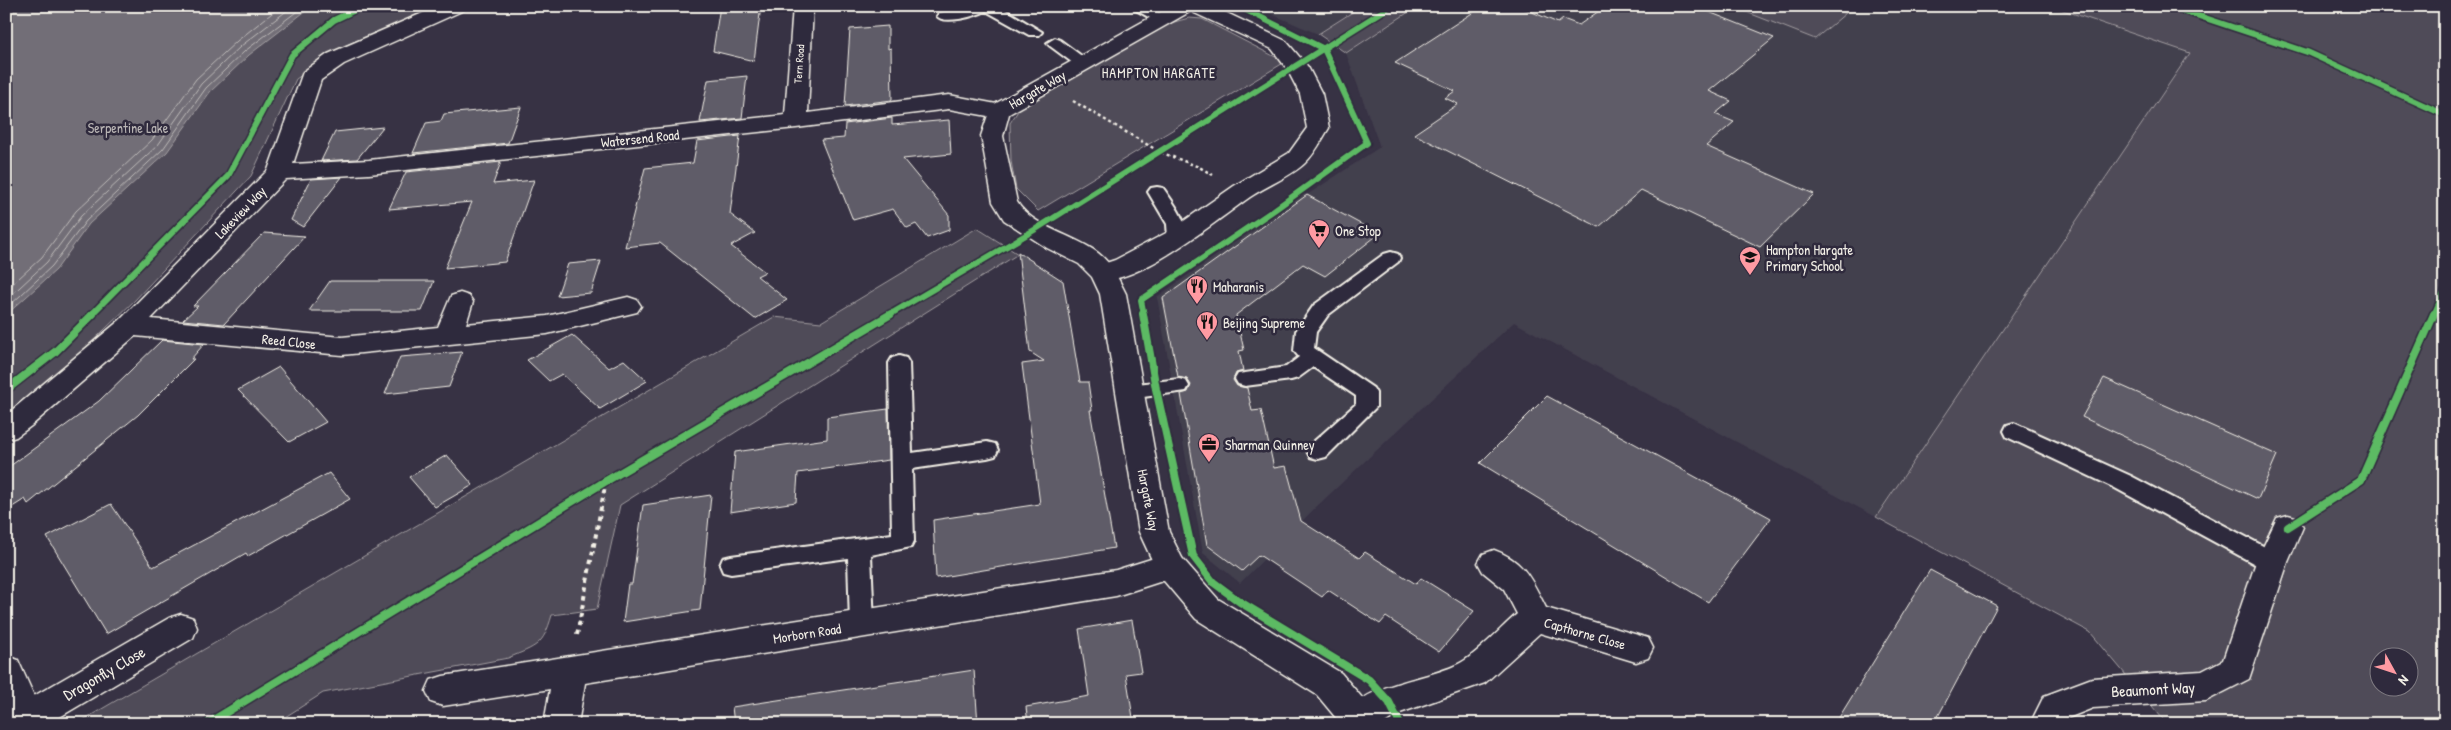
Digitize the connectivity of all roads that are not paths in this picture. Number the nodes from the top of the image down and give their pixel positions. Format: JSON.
{"nodes":[{"id":1,"x":457,"y":6,"type":"edge"},
{"id":2,"x":803,"y":6,"type":"edge"},
{"id":3,"x":987,"y":6,"type":"edge"},
{"id":4,"x":1136,"y":6,"type":"edge"},
{"id":5,"x":1195,"y":6,"type":"edge"},
{"id":6,"x":1175,"y":13,"type":"edge"},
{"id":7,"x":944,"y":16,"type":"dead end"},
{"id":8,"x":1034,"y":32,"type":"dead end"},
{"id":9,"x":1055,"y":44,"type":"dead end"},
{"id":10,"x":1082,"y":63,"type":"junction"},
{"id":11,"x":1000,"y":111,"type":"junction"},
{"id":12,"x":796,"y":121,"type":"junction"},
{"id":13,"x":279,"y":172,"type":"junction"},
{"id":14,"x":1157,"y":192,"type":"dead end"},
{"id":15,"x":1177,"y":238,"type":"junction"},
{"id":16,"x":1391,"y":258,"type":"dead end"},
{"id":17,"x":1103,"y":273,"type":"junction"},
{"id":18,"x":460,"y":302,"type":"dead end"},
{"id":19,"x":628,"y":306,"type":"dead end"},
{"id":20,"x":129,"y":326,"type":"junction"},
{"id":21,"x":449,"y":334,"type":"junction"},
{"id":22,"x":1313,"y":357,"type":"junction"},
{"id":23,"x":899,"y":363,"type":"dead end"},
{"id":24,"x":1245,"y":379,"type":"dead end"},
{"id":25,"x":1180,"y":386,"type":"dead end"},
{"id":26,"x":1129,"y":392,"type":"junction"},
{"id":27,"x":6,"y":429,"type":"edge"},
{"id":28,"x":2014,"y":431,"type":"dead end"},
{"id":29,"x":987,"y":450,"type":"dead end"},
{"id":30,"x":1318,"y":451,"type":"dead end"},
{"id":31,"x":902,"y":463,"type":"junction"},
{"id":32,"x":2288,"y":527,"type":"dead end"},
{"id":33,"x":859,"y":549,"type":"junction"},
{"id":34,"x":2272,"y":562,"type":"junction"},
{"id":35,"x":1494,"y":563,"type":"dead end"},
{"id":36,"x":731,"y":565,"type":"dead end"},
{"id":37,"x":1170,"y":566,"type":"junction"},
{"id":38,"x":1535,"y":618,"type":"junction"},
{"id":39,"x":862,"y":624,"type":"junction"},
{"id":40,"x":181,"y":628,"type":"dead end"},
{"id":41,"x":1636,"y":648,"type":"dead end"},
{"id":42,"x":6,"y":670,"type":"edge"},
{"id":43,"x":570,"y":670,"type":"junction"},
{"id":44,"x":443,"y":691,"type":"dead end"},
{"id":45,"x":22,"y":721,"type":"edge"},
{"id":46,"x":1362,"y":721,"type":"edge"},
{"id":47,"x":561,"y":724,"type":"edge"},
{"id":48,"x":2047,"y":724,"type":"edge"}],
"edges":[{"from":1,"to":13,"type":"street","name":"Lakeview Way"},
{"from":2,"to":12,"type":"street","name":"Tern Road"},
{"from":3,"to":7,"type":"lane"},
{"from":3,"to":8,"type":"lane"},
{"from":4,"to":6,"type":"lane"},
{"from":5,"to":15,"type":"street"},
{"from":6,"to":10,"type":"street","name":"Hargate Way"},
{"from":9,"to":10,"type":"lane"},
{"from":10,"to":11,"type":"street","name":"Hargate Way"},
{"from":11,"to":12,"type":"street","name":"Watersend Road"},
{"from":11,"to":17,"type":"street","name":"Hargate Way"},
{"from":12,"to":13,"type":"street","name":"Watersend Road"},
{"from":13,"to":20,"type":"street","name":"Lakeview Way"},
{"from":14,"to":15,"type":"lane"},
{"from":15,"to":17,"type":"street"},
{"from":16,"to":22,"type":"lane"},
{"from":17,"to":26,"type":"street","name":"Hargate Way"},
{"from":18,"to":21,"type":"street"},
{"from":19,"to":21,"type":"street","name":"Reed Close"},
{"from":20,"to":21,"type":"street","name":"Reed Close"},
{"from":20,"to":27,"type":"street","name":"Lakeview Way"},
{"from":22,"to":24,"type":"lane"},
{"from":22,"to":30,"type":"lane"},
{"from":23,"to":31,"type":"lane"},
{"from":25,"to":26,"type":"lane"},
{"from":26,"to":37,"type":"street","name":"Hargate Way"},
{"from":28,"to":34,"type":"lane"},
{"from":29,"to":31,"type":"lane"},
{"from":31,"to":33,"type":"lane"},
{"from":32,"to":34,"type":"street","name":"Beaumont Way"},
{"from":33,"to":36,"type":"lane"},
{"from":33,"to":39,"type":"lane"},
{"from":34,"to":48,"type":"street","name":"Beaumont Way"},
{"from":35,"to":38,"type":"street","name":"Capthorne Close"},
{"from":37,"to":39,"type":"street","name":"Morborn Road"},
{"from":37,"to":46,"type":"street","name":"Hargate Way"},
{"from":38,"to":41,"type":"street","name":"Capthorne Close"},
{"from":38,"to":46,"type":"street","name":"Capthorne Close"},
{"from":39,"to":43,"type":"street","name":"Morborn Road"},
{"from":40,"to":45,"type":"street","name":"Dragonfly Close"},
{"from":42,"to":45,"type":"street","name":"Dragonfly Close"},
{"from":43,"to":44,"type":"street","name":"Morborn Road"},
{"from":43,"to":47,"type":"street"}]}
